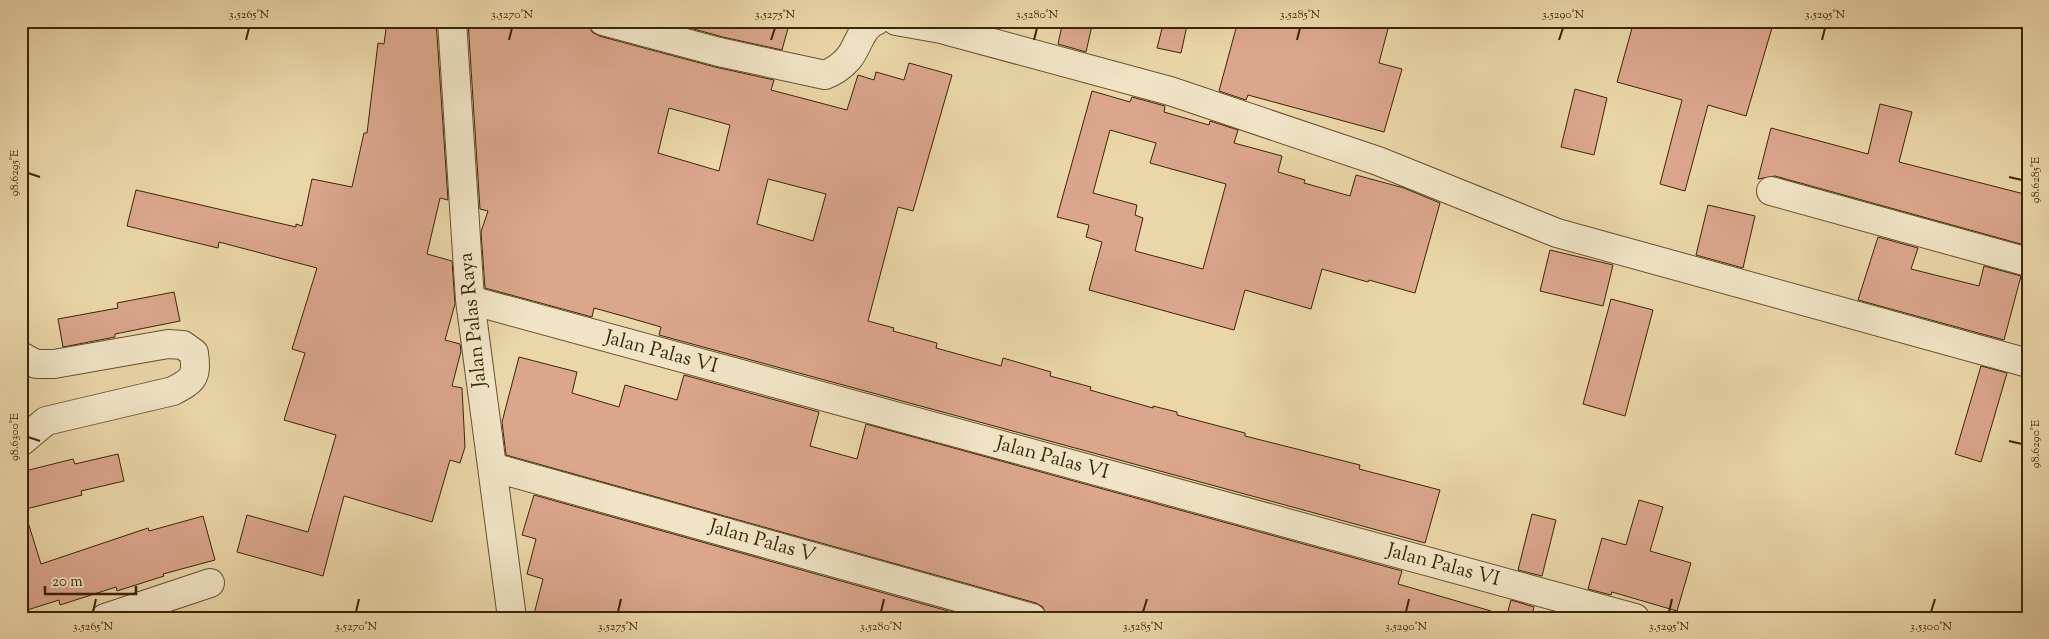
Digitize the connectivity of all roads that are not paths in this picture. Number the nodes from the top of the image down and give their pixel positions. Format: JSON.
{"nodes":[{"id":1,"x":452,"y":21,"type":"edge"},
{"id":2,"x":603,"y":21,"type":"edge"},
{"id":3,"x":876,"y":21,"type":"edge"},
{"id":4,"x":896,"y":21,"type":"edge"},
{"id":5,"x":1771,"y":191,"type":"dead end"},
{"id":6,"x":2028,"y":262,"type":"edge"},
{"id":7,"x":470,"y":300,"type":"junction"},
{"id":8,"x":21,"y":356,"type":"edge"},
{"id":9,"x":2028,"y":363,"type":"edge"},
{"id":10,"x":21,"y":442,"type":"edge"},
{"id":11,"x":492,"y":467,"type":"junction"},
{"id":12,"x":210,"y":583,"type":"dead end"},
{"id":13,"x":104,"y":618,"type":"edge"},
{"id":14,"x":512,"y":618,"type":"edge"},
{"id":15,"x":1032,"y":618,"type":"edge"},
{"id":16,"x":1635,"y":618,"type":"edge"}],
"edges":[{"from":1,"to":7,"type":"street","name":"Jalan Palas Raya"},
{"from":2,"to":3,"type":"street"},
{"from":4,"to":9,"type":"street"},
{"from":5,"to":6,"type":"street"},
{"from":7,"to":11,"type":"street","name":"Jalan Palas Raya"},
{"from":7,"to":16,"type":"street","name":"Jalan Palas VI"},
{"from":8,"to":10,"type":"street"},
{"from":11,"to":14,"type":"street","name":"Jalan Palas Raya"},
{"from":11,"to":15,"type":"street","name":"Jalan Palas V"},
{"from":12,"to":13,"type":"street"}]}
